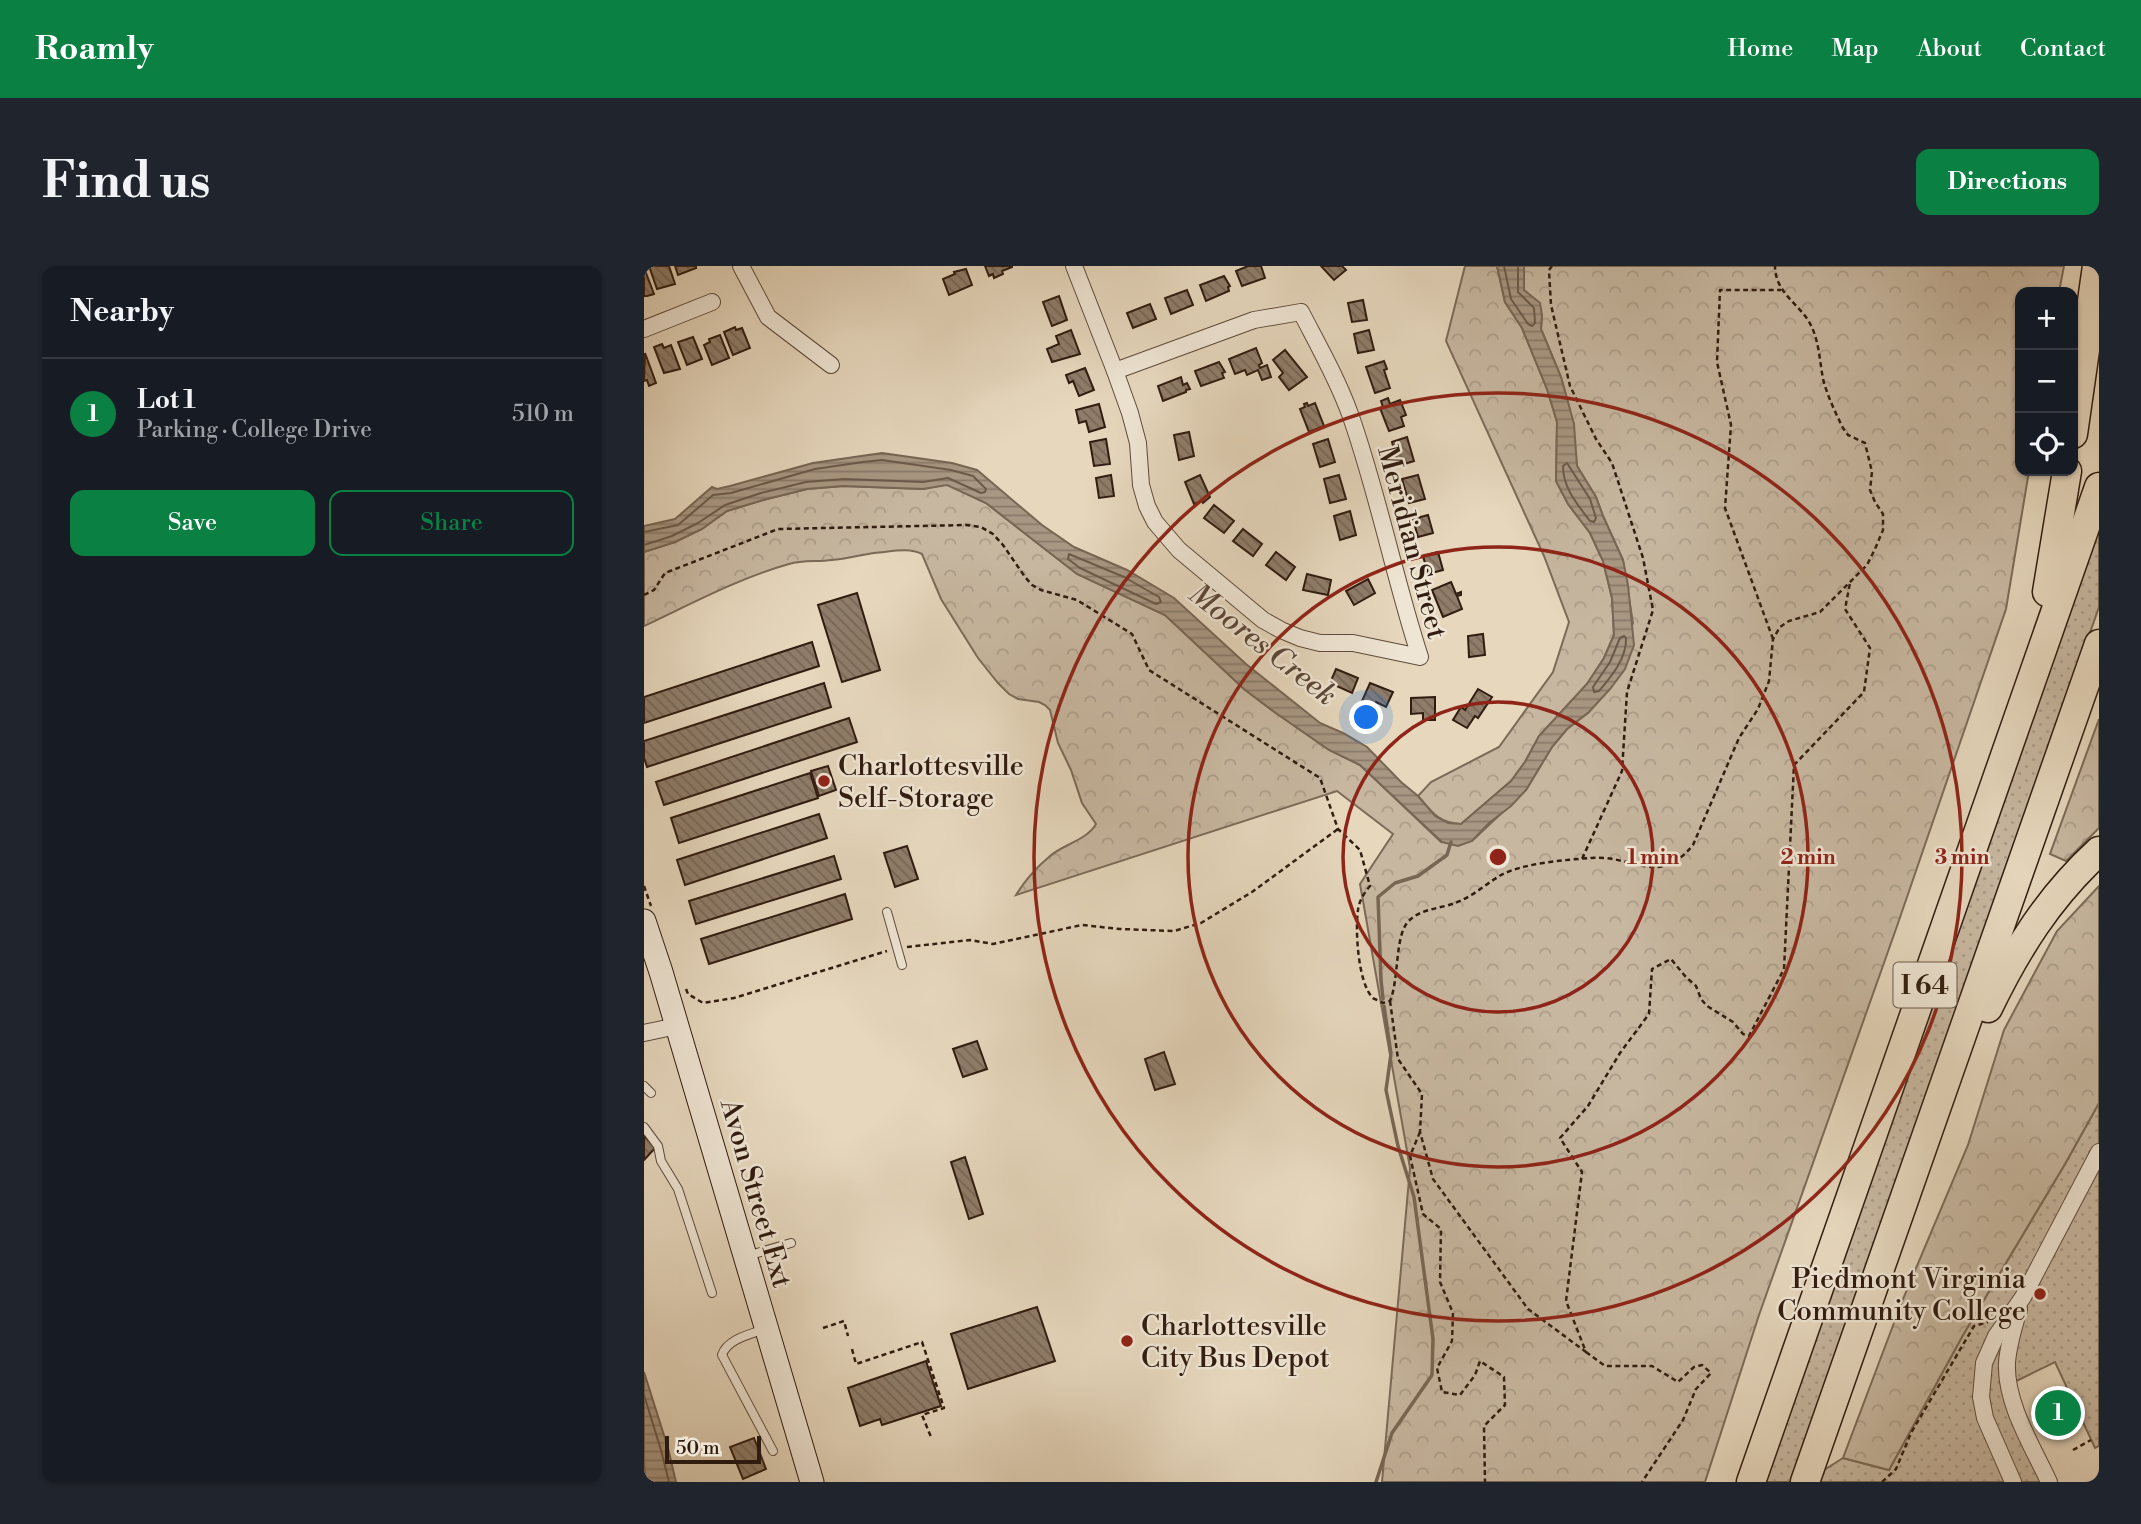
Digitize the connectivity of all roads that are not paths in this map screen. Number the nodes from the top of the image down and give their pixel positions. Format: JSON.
{"nodes":[{"id":1,"x":741,"y":266,"type":"edge"},
{"id":2,"x":1074,"y":266,"type":"edge"},
{"id":3,"x":2097,"y":266,"type":"edge"},
{"id":4,"x":712,"y":302,"type":"dead end"},
{"id":5,"x":644,"y":329,"type":"edge"},
{"id":6,"x":831,"y":365,"type":"dead end"},
{"id":7,"x":1115,"y":370,"type":"junction"},
{"id":8,"x":2076,"y":413,"type":"edge"},
{"id":9,"x":2066,"y":476,"type":"edge"},
{"id":10,"x":2099,"y":487,"type":"edge"},
{"id":11,"x":2099,"y":644,"type":"edge"},
{"id":12,"x":1997,"y":779,"type":"junction"},
{"id":13,"x":2099,"y":851,"type":"edge"},
{"id":14,"x":887,"y":912,"type":"dead end"},
{"id":15,"x":648,"y":915,"type":"edge"},
{"id":16,"x":902,"y":964,"type":"dead end"},
{"id":17,"x":677,"y":1026,"type":"junction"},
{"id":18,"x":644,"y":1033,"type":"edge"},
{"id":19,"x":1946,"y":1081,"type":"junction"},
{"id":20,"x":644,"y":1127,"type":"edge"},
{"id":21,"x":2099,"y":1152,"type":"edge"},
{"id":22,"x":791,"y":1243,"type":"dead end"},
{"id":23,"x":745,"y":1256,"type":"junction"},
{"id":24,"x":712,"y":1293,"type":"dead end"},
{"id":25,"x":2023,"y":1297,"type":"junction"},
{"id":26,"x":765,"y":1329,"type":"junction"},
{"id":27,"x":773,"y":1451,"type":"dead end"},
{"id":28,"x":812,"y":1482,"type":"edge"},
{"id":29,"x":1751,"y":1482,"type":"edge"},
{"id":30,"x":1805,"y":1482,"type":"edge"},
{"id":31,"x":2013,"y":1482,"type":"edge"},
{"id":32,"x":2049,"y":1482,"type":"edge"}],
"edges":[{"from":1,"to":6,"type":"street"},
{"from":2,"to":7,"type":"street","name":"Meridian Street"},
{"from":3,"to":8,"type":"highway"},
{"from":4,"to":5,"type":"street"},
{"from":7,"to":7,"type":"street","name":"Meridian Street"},
{"from":9,"to":12,"type":"highway"},
{"from":10,"to":12,"type":"highway","number":"I 64"},
{"from":11,"to":19,"type":"highway","number":"I 64"},
{"from":12,"to":29,"type":"highway","number":"I 64"},
{"from":13,"to":19,"type":"highway"},
{"from":14,"to":16,"type":"lane"},
{"from":15,"to":17,"type":"main road","name":"Avon Street Ext"},
{"from":17,"to":18,"type":"street"},
{"from":17,"to":23,"type":"main road","name":"Avon Street Ext"},
{"from":19,"to":30,"type":"highway","number":"I 64"},
{"from":20,"to":24,"type":"lane"},
{"from":21,"to":25,"type":"street"},
{"from":22,"to":23,"type":"lane"},
{"from":23,"to":26,"type":"main road","name":"Avon Street Ext"},
{"from":25,"to":31,"type":"street"},
{"from":25,"to":32,"type":"street"},
{"from":26,"to":27,"type":"lane"},
{"from":26,"to":28,"type":"main road","name":"Avon Street Ext"}]}
